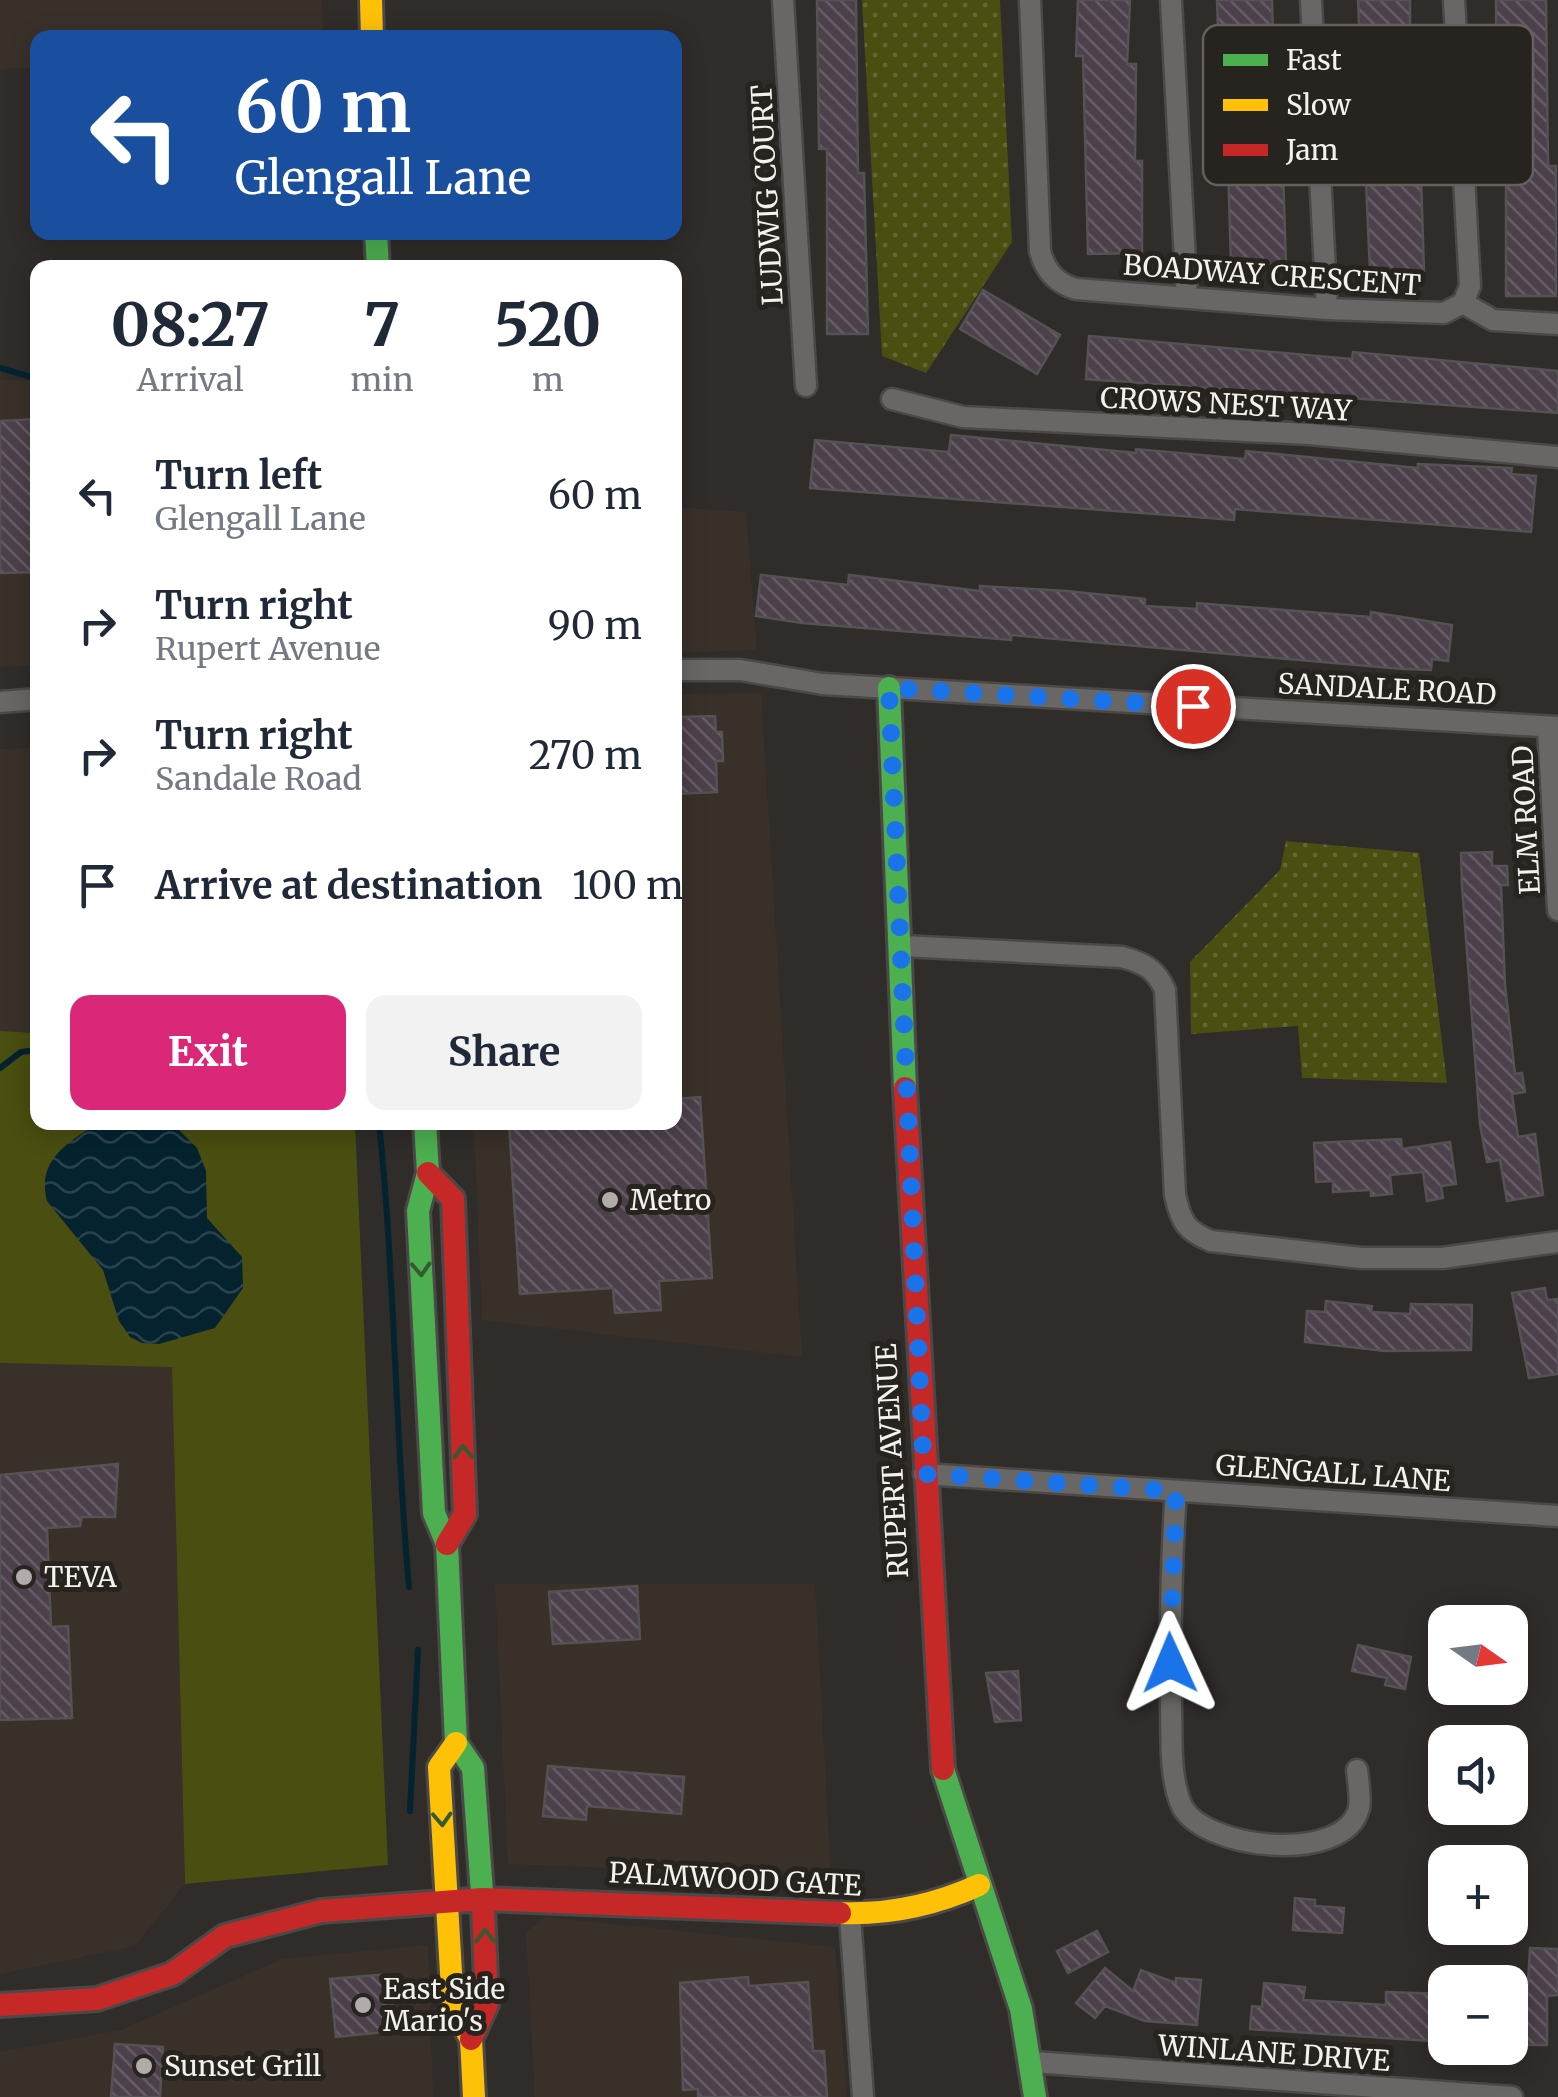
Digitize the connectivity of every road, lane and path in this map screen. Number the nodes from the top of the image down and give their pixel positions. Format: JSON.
{"nodes":[{"id":1,"x":371,"y":0,"type":"edge"},
{"id":2,"x":783,"y":0,"type":"edge"},
{"id":3,"x":1030,"y":0,"type":"edge"},
{"id":4,"x":1171,"y":0,"type":"edge"},
{"id":5,"x":1311,"y":0,"type":"edge"},
{"id":6,"x":1454,"y":0,"type":"edge"},
{"id":7,"x":1312,"y":25,"type":"edge"},
{"id":8,"x":1455,"y":25,"type":"edge"},
{"id":9,"x":372,"y":30,"type":"edge"},
{"id":10,"x":1320,"y":185,"type":"edge"},
{"id":11,"x":1464,"y":185,"type":"edge"},
{"id":12,"x":1187,"y":298,"type":"junction"},
{"id":13,"x":1463,"y":303,"type":"junction"},
{"id":14,"x":1326,"y":309,"type":"junction"},
{"id":15,"x":1558,"y":324,"type":"edge"},
{"id":16,"x":806,"y":386,"type":"dead end"},
{"id":17,"x":892,"y":399,"type":"dead end"},
{"id":18,"x":1558,"y":457,"type":"edge"},
{"id":19,"x":682,"y":670,"type":"edge"},
{"id":20,"x":889,"y":688,"type":"junction"},
{"id":21,"x":30,"y":700,"type":"edge"},
{"id":22,"x":0,"y":702,"type":"edge"},
{"id":23,"x":1553,"y":727,"type":"edge"},
{"id":24,"x":1558,"y":910,"type":"edge"},
{"id":25,"x":902,"y":946,"type":"junction"},
{"id":26,"x":425,"y":1130,"type":"edge"},
{"id":27,"x":428,"y":1173,"type":"junction"},
{"id":28,"x":1558,"y":1242,"type":"edge"},
{"id":29,"x":924,"y":1474,"type":"junction"},
{"id":30,"x":1176,"y":1491,"type":"junction"},
{"id":31,"x":1558,"y":1516,"type":"edge"},
{"id":32,"x":447,"y":1544,"type":"junction"},
{"id":33,"x":456,"y":1742,"type":"junction"},
{"id":34,"x":1358,"y":1770,"type":"dead end"},
{"id":35,"x":979,"y":1884,"type":"junction"},
{"id":36,"x":484,"y":1899,"type":"junction"},
{"id":37,"x":446,"y":1900,"type":"junction"},
{"id":38,"x":850,"y":1916,"type":"junction"},
{"id":39,"x":0,"y":2005,"type":"edge"},
{"id":40,"x":470,"y":2039,"type":"junction"},
{"id":41,"x":1033,"y":2062,"type":"junction"},
{"id":42,"x":474,"y":2097,"type":"edge"},
{"id":43,"x":863,"y":2097,"type":"edge"},
{"id":44,"x":1035,"y":2097,"type":"edge"},
{"id":45,"x":1512,"y":2097,"type":"edge"}],
"edges":[{"from":1,"to":9,"type":"street"},
{"from":2,"to":16,"type":"street","name":"LUDWIG COURT"},
{"from":3,"to":12,"type":"street","name":"BOADWAY CRESCENT"},
{"from":4,"to":12,"type":"street"},
{"from":5,"to":7,"type":"street"},
{"from":6,"to":8,"type":"street"},
{"from":10,"to":14,"type":"street"},
{"from":11,"to":13,"type":"street"},
{"from":12,"to":14,"type":"street","name":"BOADWAY CRESCENT"},
{"from":13,"to":14,"type":"street","name":"BOADWAY CRESCENT"},
{"from":13,"to":15,"type":"street"},
{"from":17,"to":18,"type":"street","name":"CROWS NEST WAY"},
{"from":19,"to":20,"type":"street","name":"SANDALE ROAD"},
{"from":20,"to":23,"type":"street","name":"SANDALE ROAD"},
{"from":20,"to":25,"type":"street","name":"RUPERT AVENUE"},
{"from":21,"to":22,"type":"street"},
{"from":23,"to":24,"type":"street","name":"ELM ROAD"},
{"from":25,"to":28,"type":"street"},
{"from":25,"to":29,"type":"street","name":"RUPERT AVENUE"},
{"from":26,"to":27,"type":"street"},
{"from":27,"to":32,"type":"street","one_way":true},
{"from":32,"to":27,"type":"street","one_way":true},
{"from":29,"to":30,"type":"street","name":"GLENGALL LANE"},
{"from":29,"to":35,"type":"street","name":"RUPERT AVENUE"},
{"from":30,"to":31,"type":"street","name":"GLENGALL LANE"},
{"from":30,"to":34,"type":"street"},
{"from":32,"to":33,"type":"street"},
{"from":33,"to":36,"type":"street"},
{"from":33,"to":37,"type":"street","one_way":true},
{"from":35,"to":38,"type":"street","name":"PALMWOOD GATE"},
{"from":35,"to":41,"type":"street","name":"RUPERT AVENUE"},
{"from":36,"to":37,"type":"street","name":"PALMWOOD GATE"},
{"from":36,"to":38,"type":"street","name":"PALMWOOD GATE"},
{"from":40,"to":36,"type":"street","one_way":true},
{"from":37,"to":39,"type":"street","name":"PALMWOOD GATE"},
{"from":37,"to":40,"type":"street"},
{"from":38,"to":43,"type":"street"},
{"from":40,"to":42,"type":"street"},
{"from":41,"to":44,"type":"street","name":"RUPERT AVENUE"},
{"from":41,"to":45,"type":"street","name":"WINLANE DRIVE"}]}
